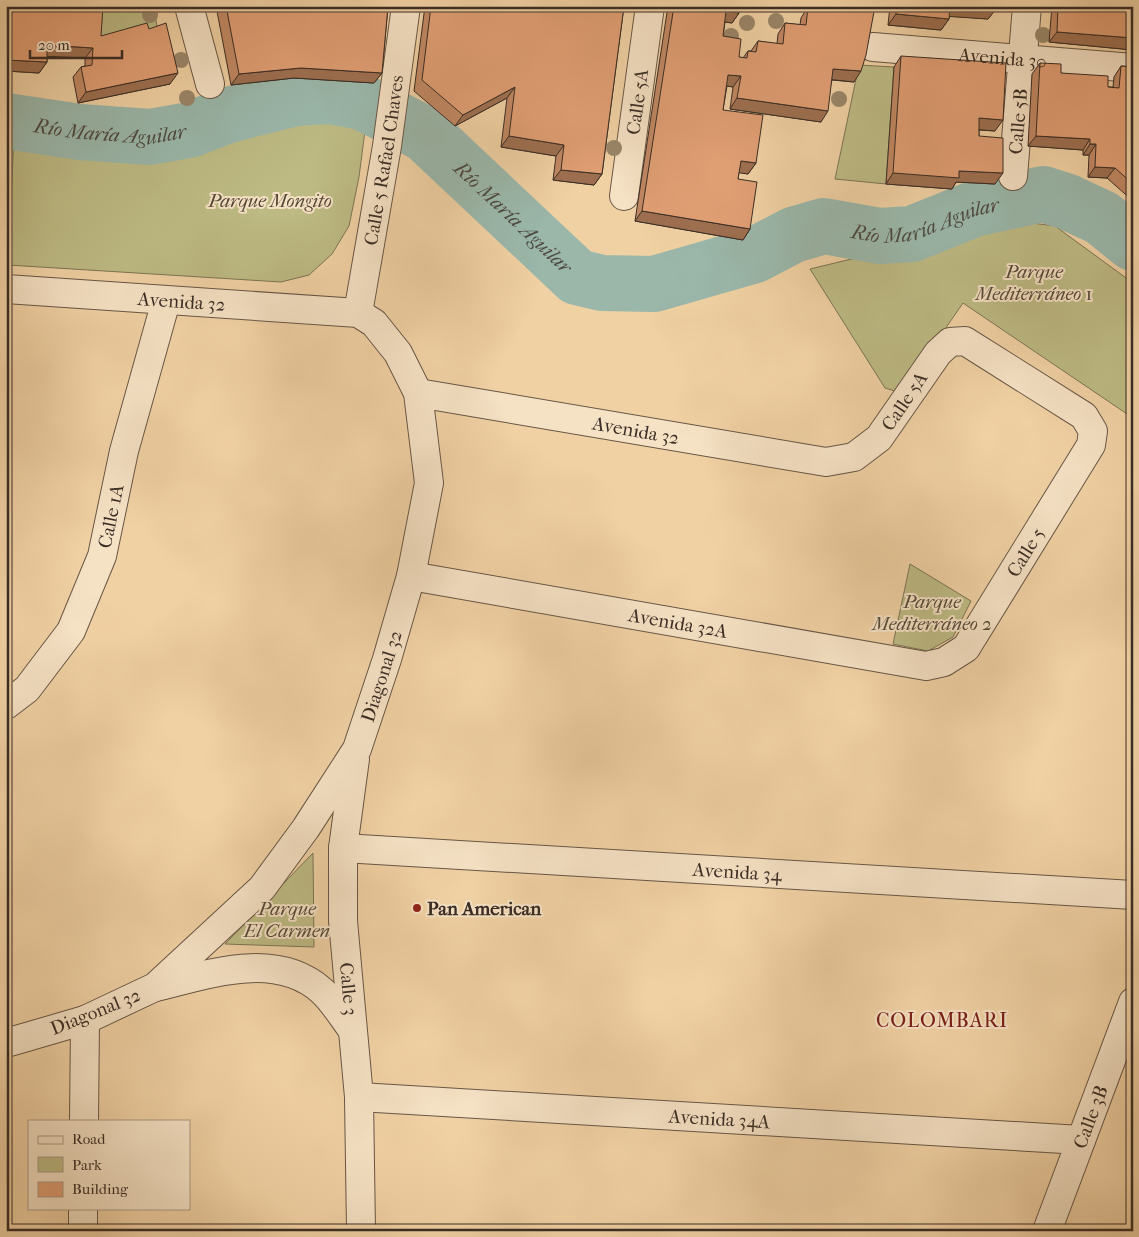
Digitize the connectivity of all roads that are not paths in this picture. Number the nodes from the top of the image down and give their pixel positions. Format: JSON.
{"nodes":[{"id":1,"x":189,"y":6,"type":"edge"},
{"id":2,"x":406,"y":6,"type":"edge"},
{"id":3,"x":650,"y":6,"type":"edge"},
{"id":4,"x":1027,"y":6,"type":"edge"},
{"id":5,"x":873,"y":47,"type":"dead end"},
{"id":6,"x":1023,"y":59,"type":"junction"},
{"id":7,"x":1133,"y":68,"type":"edge"},
{"id":8,"x":210,"y":84,"type":"dead end"},
{"id":9,"x":1013,"y":176,"type":"dead end"},
{"id":10,"x":624,"y":196,"type":"dead end"},
{"id":11,"x":6,"y":289,"type":"edge"},
{"id":12,"x":166,"y":301,"type":"junction"},
{"id":13,"x":358,"y":313,"type":"junction"},
{"id":14,"x":950,"y":342,"type":"joint"},
{"id":15,"x":418,"y":393,"type":"junction"},
{"id":16,"x":854,"y":457,"type":"joint"},
{"id":17,"x":411,"y":576,"type":"junction"},
{"id":18,"x":944,"y":662,"type":"joint"},
{"id":19,"x":6,"y":705,"type":"edge"},
{"id":20,"x":357,"y":749,"type":"junction"},
{"id":21,"x":343,"y":848,"type":"junction"},
{"id":22,"x":1133,"y":895,"type":"edge"},
{"id":23,"x":155,"y":987,"type":"junction"},
{"id":24,"x":1133,"y":1002,"type":"edge"},
{"id":25,"x":86,"y":1020,"type":"junction"},
{"id":26,"x":351,"y":1028,"type":"junction"},
{"id":27,"x":6,"y":1044,"type":"edge"},
{"id":28,"x":359,"y":1097,"type":"junction"},
{"id":29,"x":84,"y":1120,"type":"edge"},
{"id":30,"x":1081,"y":1140,"type":"junction"},
{"id":31,"x":83,"y":1210,"type":"edge"},
{"id":32,"x":83,"y":1231,"type":"edge"},
{"id":33,"x":361,"y":1231,"type":"edge"},
{"id":34,"x":1047,"y":1231,"type":"edge"}],
"edges":[{"from":1,"to":8,"type":"street"},
{"from":2,"to":13,"type":"street","name":"Calle 5 Rafael Chaves"},
{"from":3,"to":10,"type":"street","name":"Calle 5A"},
{"from":4,"to":6,"type":"street","name":"Calle 5B"},
{"from":5,"to":6,"type":"street","name":"Avenida 30"},
{"from":6,"to":7,"type":"street","name":"Avenida 30"},
{"from":6,"to":9,"type":"street","name":"Calle 5B"},
{"from":11,"to":12,"type":"street","name":"Avenida 32"},
{"from":12,"to":13,"type":"street","name":"Avenida 32"},
{"from":12,"to":19,"type":"street","name":"Calle 1A"},
{"from":13,"to":15,"type":"street","name":"Diagonal 32"},
{"from":14,"to":16,"type":"street","name":"Calle 5A"},
{"from":14,"to":18,"type":"street","name":"Calle 5"},
{"from":15,"to":16,"type":"street","name":"Avenida 32"},
{"from":15,"to":17,"type":"street","name":"Diagonal 32"},
{"from":17,"to":18,"type":"street","name":"Avenida 32A"},
{"from":17,"to":20,"type":"street","name":"Diagonal 32"},
{"from":20,"to":21,"type":"street","name":"Calle 3"},
{"from":20,"to":23,"type":"street","name":"Diagonal 32"},
{"from":21,"to":22,"type":"street","name":"Avenida 34"},
{"from":21,"to":26,"type":"street","name":"Calle 3"},
{"from":23,"to":25,"type":"street","name":"Diagonal 32"},
{"from":23,"to":26,"type":"street","name":"Diagonal 32"},
{"from":24,"to":30,"type":"street","name":"Calle 3B"},
{"from":25,"to":27,"type":"street","name":"Diagonal 32"},
{"from":25,"to":29,"type":"street"},
{"from":26,"to":28,"type":"street","name":"Calle 3"},
{"from":28,"to":30,"type":"street","name":"Avenida 34A"},
{"from":28,"to":33,"type":"street","name":"Calle 3"},
{"from":30,"to":34,"type":"street","name":"Calle 3B"},
{"from":31,"to":32,"type":"street"}]}
